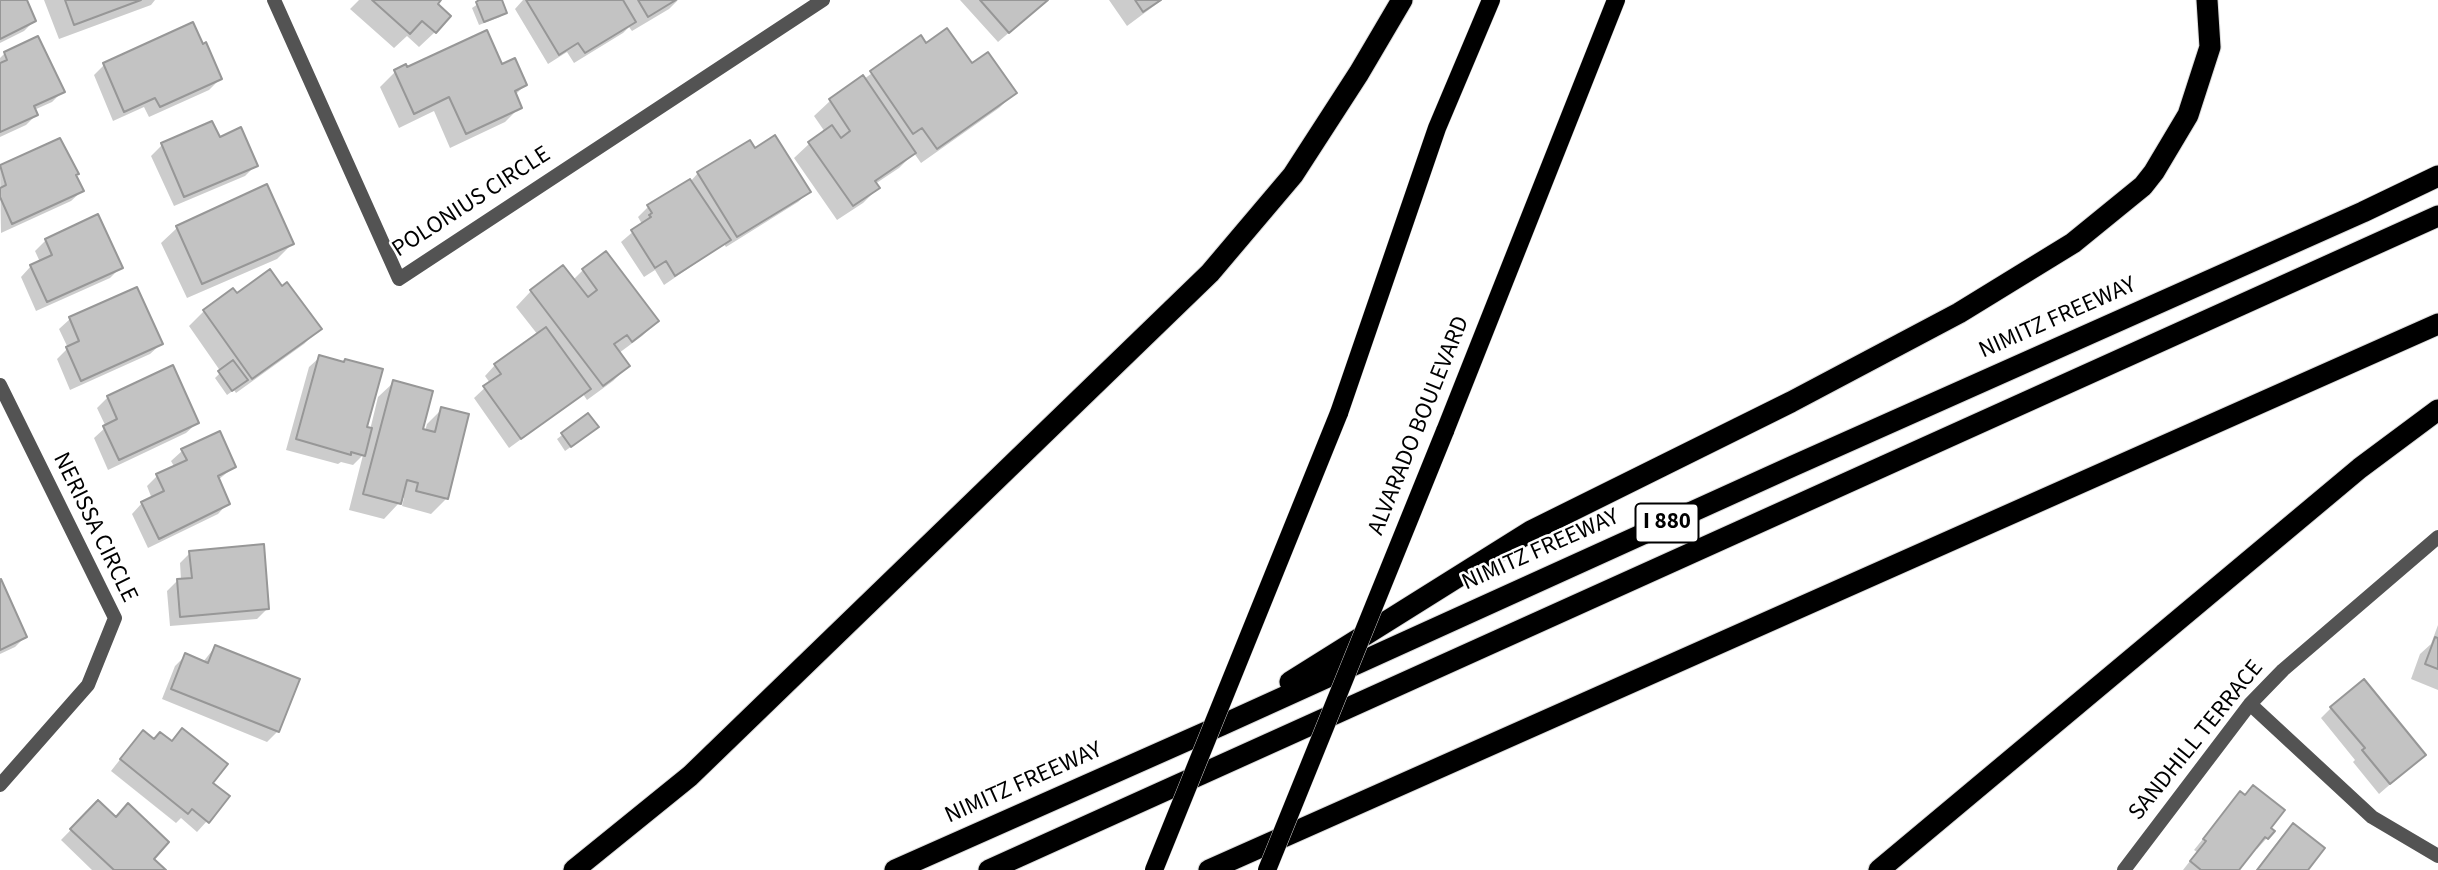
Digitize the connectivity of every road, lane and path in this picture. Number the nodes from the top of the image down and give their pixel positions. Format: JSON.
{"nodes":[{"id":1,"x":274,"y":0,"type":"edge"},
{"id":2,"x":823,"y":0,"type":"edge"},
{"id":3,"x":1402,"y":0,"type":"edge"},
{"id":4,"x":1492,"y":0,"type":"edge"},
{"id":5,"x":1616,"y":0,"type":"edge"},
{"id":6,"x":2207,"y":0,"type":"edge"},
{"id":7,"x":2438,"y":176,"type":"edge"},
{"id":8,"x":2438,"y":216,"type":"edge"},
{"id":9,"x":2438,"y":324,"type":"edge"},
{"id":10,"x":0,"y":385,"type":"edge"},
{"id":11,"x":2438,"y":410,"type":"edge"},
{"id":12,"x":2438,"y":537,"type":"edge"},
{"id":13,"x":2250,"y":704,"type":"junction"},
{"id":14,"x":1222,"y":725,"type":"junction"},
{"id":15,"x":0,"y":785,"type":"edge"},
{"id":16,"x":2438,"y":856,"type":"edge"},
{"id":17,"x":574,"y":870,"type":"edge"},
{"id":18,"x":895,"y":870,"type":"edge"},
{"id":19,"x":989,"y":870,"type":"edge"},
{"id":20,"x":1154,"y":870,"type":"edge"},
{"id":21,"x":1209,"y":870,"type":"edge"},
{"id":22,"x":1267,"y":870,"type":"edge"},
{"id":23,"x":1879,"y":870,"type":"edge"},
{"id":24,"x":2124,"y":870,"type":"edge"}],
"edges":[{"from":1,"to":2,"type":"street","name":"POLONIUS CIRCLE"},
{"from":3,"to":17,"type":"highway"},
{"from":4,"to":20,"type":"main road","bridge":true},
{"from":5,"to":22,"type":"main road","name":"ALVARADO BOULEVARD","bridge":true},
{"from":6,"to":14,"type":"highway"},
{"from":7,"to":14,"type":"highway","name":"NIMITZ FREEWAY","number":"I 880"},
{"from":8,"to":19,"type":"highway","number":"I 880"},
{"from":9,"to":21,"type":"highway"},
{"from":10,"to":15,"type":"street","name":"NERISSA CIRCLE"},
{"from":11,"to":23,"type":"highway"},
{"from":12,"to":13,"type":"street","name":"SANDHILL TERRACE"},
{"from":13,"to":16,"type":"street"},
{"from":13,"to":24,"type":"street","name":"SANDHILL TERRACE"},
{"from":14,"to":18,"type":"highway","name":"NIMITZ FREEWAY","number":"I 880"}]}
